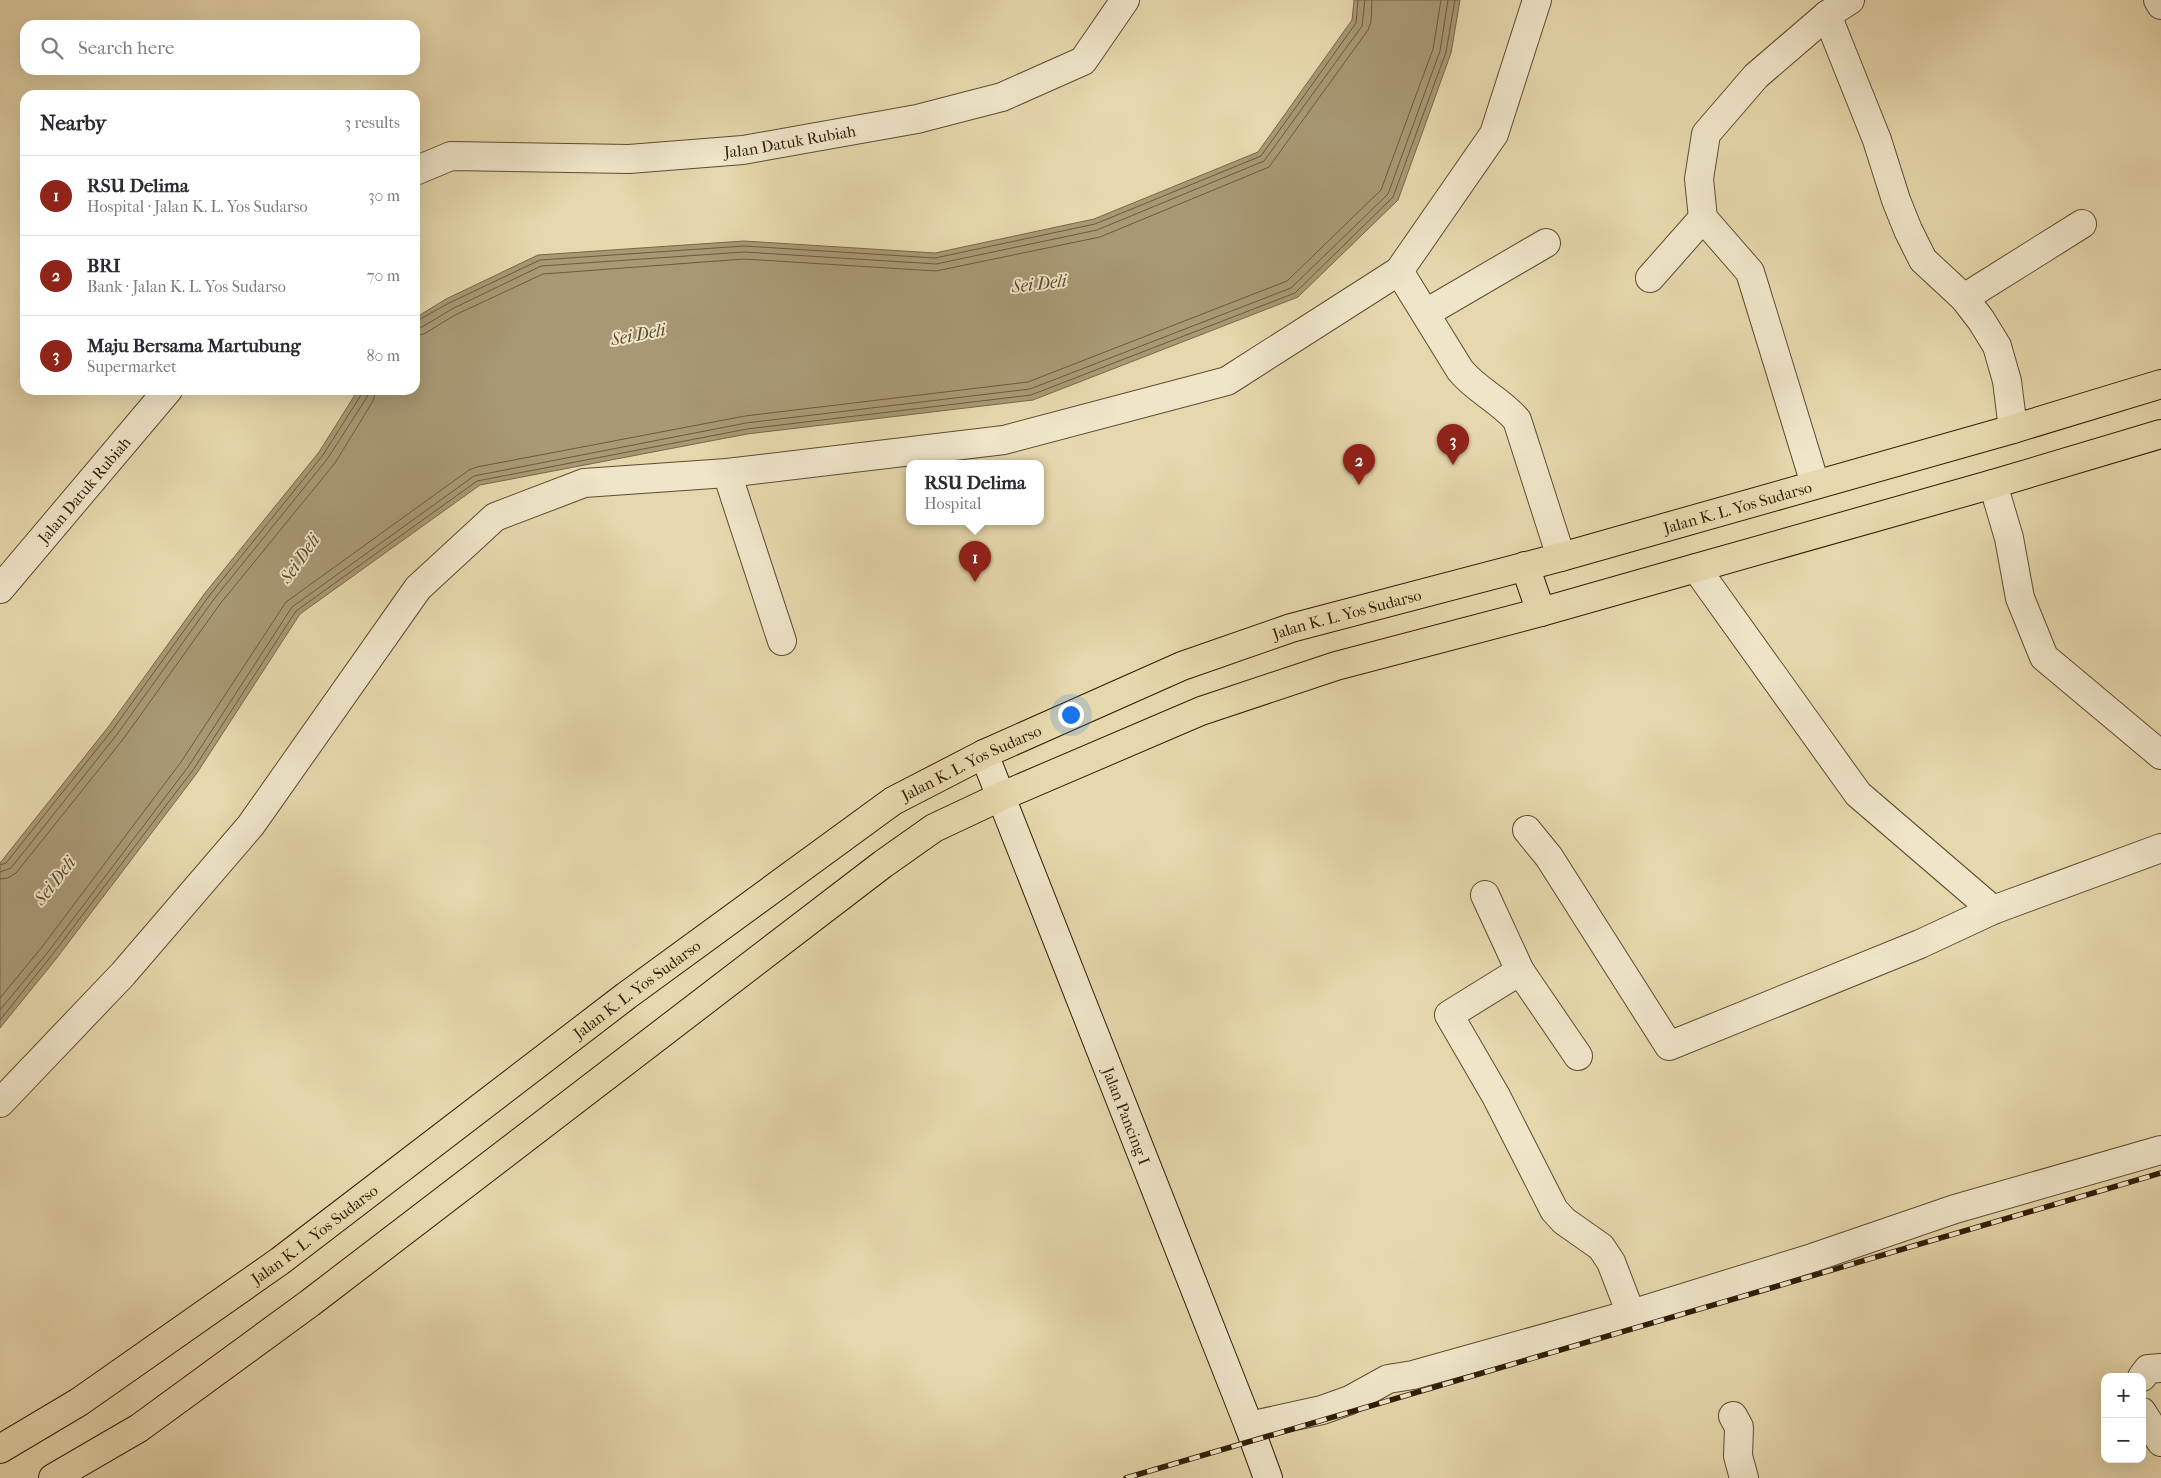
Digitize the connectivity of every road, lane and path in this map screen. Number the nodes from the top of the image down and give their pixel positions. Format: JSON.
{"nodes":[{"id":1,"x":1124,"y":0,"type":"edge"},
{"id":2,"x":1538,"y":0,"type":"edge"},
{"id":3,"x":1850,"y":0,"type":"edge"},
{"id":4,"x":2158,"y":0,"type":"edge"},
{"id":5,"x":2161,"y":5,"type":"edge"},
{"id":6,"x":1827,"y":15,"type":"junction"},
{"id":7,"x":420,"y":169,"type":"edge"},
{"id":8,"x":1703,"y":218,"type":"junction"},
{"id":9,"x":2082,"y":224,"type":"dead end"},
{"id":10,"x":1546,"y":243,"type":"dead end"},
{"id":11,"x":1399,"y":271,"type":"junction"},
{"id":12,"x":1650,"y":278,"type":"dead end"},
{"id":13,"x":1964,"y":298,"type":"junction"},
{"id":14,"x":1426,"y":313,"type":"junction"},
{"id":15,"x":2161,"y":384,"type":"edge"},
{"id":16,"x":164,"y":395,"type":"edge"},
{"id":17,"x":2014,"y":429,"type":"junction"},
{"id":18,"x":2161,"y":434,"type":"edge"},
{"id":19,"x":727,"y":473,"type":"junction"},
{"id":20,"x":1815,"y":484,"type":"junction"},
{"id":21,"x":1993,"y":484,"type":"junction"},
{"id":22,"x":1561,"y":557,"type":"junction"},
{"id":23,"x":1525,"y":566,"type":"junction"},
{"id":24,"x":1696,"y":568,"type":"junction"},
{"id":25,"x":0,"y":589,"type":"edge"},
{"id":26,"x":1541,"y":612,"type":"junction"},
{"id":27,"x":782,"y":640,"type":"dead end"},
{"id":28,"x":984,"y":754,"type":"junction"},
{"id":29,"x":2161,"y":754,"type":"edge"},
{"id":30,"x":1000,"y":797,"type":"junction"},
{"id":31,"x":1527,"y":830,"type":"dead end"},
{"id":32,"x":2161,"y":848,"type":"edge"},
{"id":33,"x":1485,"y":895,"type":"dead end"},
{"id":34,"x":1993,"y":910,"type":"junction"},
{"id":35,"x":1520,"y":971,"type":"junction"},
{"id":36,"x":1578,"y":1056,"type":"dead end"},
{"id":37,"x":0,"y":1103,"type":"edge"},
{"id":38,"x":2161,"y":1150,"type":"edge"},
{"id":39,"x":1631,"y":1314,"type":"junction"},
{"id":40,"x":2161,"y":1368,"type":"edge"},
{"id":41,"x":2145,"y":1373,"type":"edge"},
{"id":42,"x":1733,"y":1416,"type":"dead end"},
{"id":43,"x":2146,"y":1418,"type":"edge"},
{"id":44,"x":1249,"y":1426,"type":"junction"},
{"id":45,"x":2161,"y":1442,"type":"edge"},
{"id":46,"x":0,"y":1449,"type":"edge"},
{"id":47,"x":53,"y":1478,"type":"edge"},
{"id":48,"x":1268,"y":1478,"type":"edge"},
{"id":49,"x":1744,"y":1478,"type":"edge"}],
"edges":[{"from":1,"to":7,"type":"street","name":"Jalan Datuk Rubiah"},
{"from":2,"to":11,"type":"street"},
{"from":3,"to":6,"type":"street"},
{"from":4,"to":5,"type":"street"},
{"from":6,"to":8,"type":"street"},
{"from":6,"to":13,"type":"street"},
{"from":8,"to":12,"type":"street"},
{"from":8,"to":20,"type":"street"},
{"from":9,"to":13,"type":"street"},
{"from":10,"to":14,"type":"street"},
{"from":11,"to":14,"type":"street"},
{"from":11,"to":19,"type":"street"},
{"from":13,"to":17,"type":"street"},
{"from":14,"to":22,"type":"street"},
{"from":15,"to":17,"type":"highway","name":"Jalan K. L. Yos Sudarso"},
{"from":16,"to":25,"type":"street","name":"Jalan Datuk Rubiah"},
{"from":17,"to":20,"type":"highway","name":"Jalan K. L. Yos Sudarso"},
{"from":18,"to":21,"type":"highway"},
{"from":19,"to":27,"type":"street"},
{"from":19,"to":37,"type":"street"},
{"from":20,"to":22,"type":"highway","name":"Jalan K. L. Yos Sudarso"},
{"from":21,"to":24,"type":"highway"},
{"from":21,"to":29,"type":"street"},
{"from":22,"to":23,"type":"highway","name":"Jalan K. L. Yos Sudarso"},
{"from":23,"to":26,"type":"highway"},
{"from":23,"to":28,"type":"highway","name":"Jalan K. L. Yos Sudarso"},
{"from":24,"to":26,"type":"highway"},
{"from":24,"to":34,"type":"street"},
{"from":26,"to":30,"type":"highway"},
{"from":28,"to":30,"type":"street","name":"Jalan Pancing I"},
{"from":28,"to":46,"type":"highway","name":"Jalan K. L. Yos Sudarso"},
{"from":30,"to":44,"type":"street","name":"Jalan Pancing I"},
{"from":30,"to":47,"type":"highway"},
{"from":31,"to":34,"type":"street"},
{"from":32,"to":34,"type":"street"},
{"from":33,"to":35,"type":"street"},
{"from":35,"to":36,"type":"street"},
{"from":35,"to":39,"type":"street"},
{"from":38,"to":39,"type":"street"},
{"from":39,"to":44,"type":"street"},
{"from":40,"to":41,"type":"street"},
{"from":42,"to":49,"type":"street"},
{"from":43,"to":45,"type":"street"},
{"from":44,"to":48,"type":"street","name":"Jalan Pancing I"}]}
